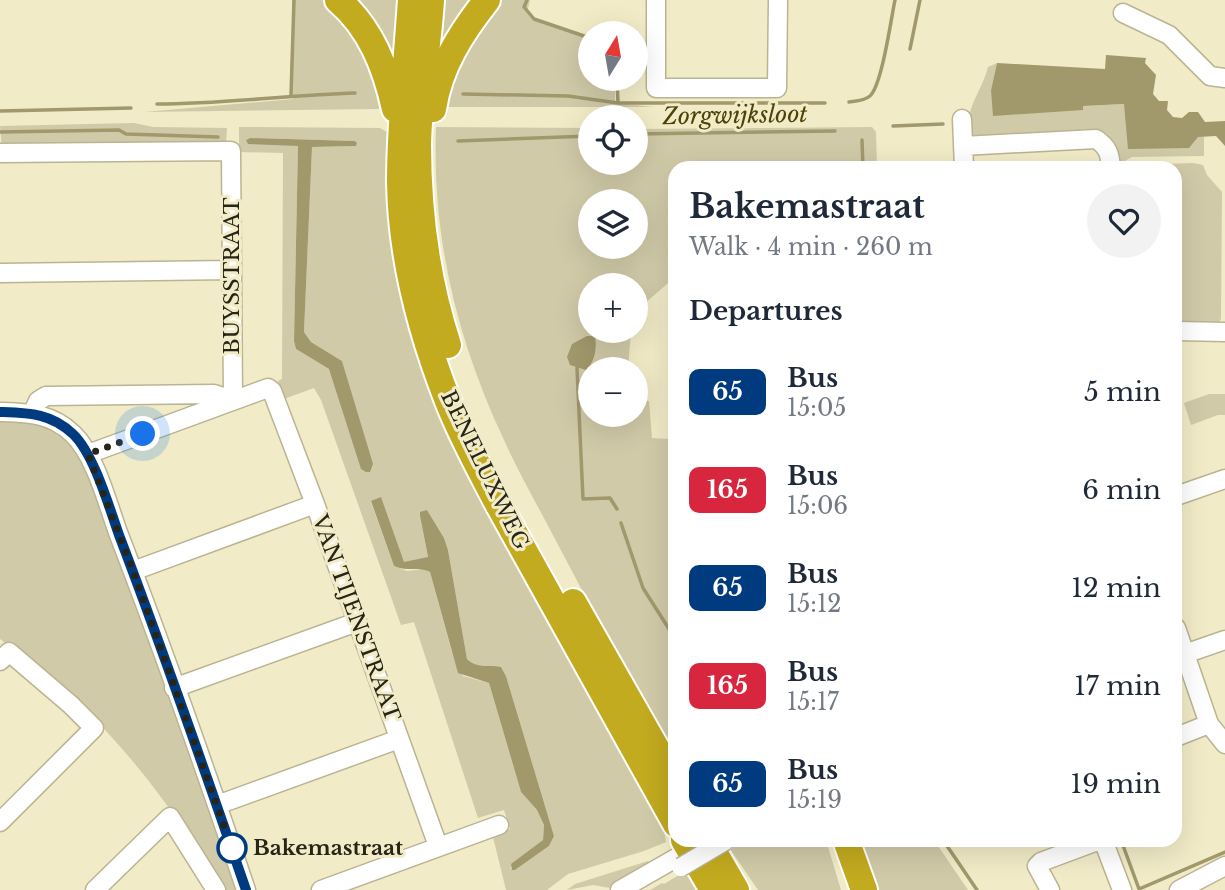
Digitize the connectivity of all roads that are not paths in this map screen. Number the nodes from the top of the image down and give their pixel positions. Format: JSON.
{"nodes":[{"id":1,"x":338,"y":0,"type":"edge"},
{"id":2,"x":411,"y":0,"type":"edge"},
{"id":3,"x":431,"y":0,"type":"edge"},
{"id":4,"x":486,"y":0,"type":"edge"},
{"id":5,"x":656,"y":0,"type":"edge"},
{"id":6,"x":778,"y":0,"type":"edge"},
{"id":7,"x":1123,"y":13,"type":"dead end"},
{"id":8,"x":1218,"y":77,"type":"edge"},
{"id":9,"x":962,"y":119,"type":"dead end"},
{"id":10,"x":401,"y":138,"type":"junction"},
{"id":11,"x":963,"y":146,"type":"junction"},
{"id":12,"x":0,"y":153,"type":"edge"},
{"id":13,"x":964,"y":161,"type":"edge"},
{"id":14,"x":1110,"y":161,"type":"edge"},
{"id":15,"x":420,"y":190,"type":"junction"},
{"id":16,"x":231,"y":270,"type":"junction"},
{"id":17,"x":0,"y":273,"type":"edge"},
{"id":18,"x":1182,"y":331,"type":"edge"},
{"id":19,"x":1225,"y":332,"type":"edge"},
{"id":20,"x":233,"y":400,"type":"junction"},
{"id":21,"x":0,"y":412,"type":"edge"},
{"id":22,"x":33,"y":412,"type":"junction"},
{"id":23,"x":88,"y":454,"type":"junction"},
{"id":24,"x":1225,"y":479,"type":"edge"},
{"id":25,"x":1182,"y":494,"type":"edge"},
{"id":26,"x":315,"y":504,"type":"junction"},
{"id":27,"x":133,"y":571,"type":"junction"},
{"id":28,"x":358,"y":622,"type":"junction"},
{"id":29,"x":1225,"y":640,"type":"edge"},
{"id":30,"x":1182,"y":655,"type":"edge"},
{"id":31,"x":5,"y":656,"type":"edge"},
{"id":32,"x":1182,"y":657,"type":"edge"},
{"id":33,"x":174,"y":688,"type":"junction"},
{"id":34,"x":1209,"y":724,"type":"junction"},
{"id":35,"x":1182,"y":735,"type":"edge"},
{"id":36,"x":400,"y":739,"type":"junction"},
{"id":37,"x":1225,"y":744,"type":"edge"},
{"id":38,"x":668,"y":769,"type":"edge"},
{"id":39,"x":217,"y":805,"type":"junction"},
{"id":40,"x":668,"y":810,"type":"edge"},
{"id":41,"x":0,"y":821,"type":"edge"},
{"id":42,"x":499,"y":825,"type":"dead end"},
{"id":43,"x":439,"y":846,"type":"junction"},
{"id":44,"x":710,"y":847,"type":"edge"},
{"id":45,"x":831,"y":847,"type":"edge"},
{"id":46,"x":849,"y":847,"type":"edge"},
{"id":47,"x":1082,"y":847,"type":"edge"},
{"id":48,"x":1104,"y":847,"type":"edge"},
{"id":49,"x":681,"y":855,"type":"edge"},
{"id":50,"x":717,"y":868,"type":"edge"},
{"id":51,"x":1218,"y":877,"type":"edge"},
{"id":52,"x":95,"y":890,"type":"edge"},
{"id":53,"x":216,"y":890,"type":"edge"},
{"id":54,"x":246,"y":890,"type":"edge"},
{"id":55,"x":321,"y":890,"type":"edge"},
{"id":56,"x":620,"y":890,"type":"edge"},
{"id":57,"x":644,"y":890,"type":"edge"},
{"id":58,"x":736,"y":890,"type":"edge"},
{"id":59,"x":745,"y":890,"type":"edge"},
{"id":60,"x":846,"y":890,"type":"edge"},
{"id":61,"x":864,"y":890,"type":"edge"},
{"id":62,"x":1051,"y":890,"type":"edge"},
{"id":63,"x":1122,"y":890,"type":"edge"},
{"id":64,"x":1179,"y":890,"type":"edge"}],
"edges":[{"from":1,"to":10,"type":"highway"},
{"from":2,"to":10,"type":"highway","name":"BENELUXWEG"},
{"from":3,"to":15,"type":"highway","name":"BENELUXWEG"},
{"from":4,"to":15,"type":"highway"},
{"from":5,"to":6,"type":"street"},
{"from":7,"to":8,"type":"street"},
{"from":9,"to":11,"type":"street"},
{"from":10,"to":40,"type":"highway","name":"BENELUXWEG"},
{"from":11,"to":13,"type":"street"},
{"from":11,"to":14,"type":"street"},
{"from":12,"to":16,"type":"street","name":"BUYSSTRAAT"},
{"from":15,"to":38,"type":"highway","name":"BENELUXWEG"},
{"from":16,"to":17,"type":"street"},
{"from":16,"to":20,"type":"street","name":"BUYSSTRAAT"},
{"from":18,"to":19,"type":"street"},
{"from":20,"to":22,"type":"street"},
{"from":20,"to":23,"type":"street"},
{"from":20,"to":26,"type":"street","name":"VAN TIJENSTRAAT"},
{"from":21,"to":22,"type":"street"},
{"from":22,"to":23,"type":"street"},
{"from":23,"to":27,"type":"street"},
{"from":24,"to":25,"type":"street"},
{"from":26,"to":27,"type":"street"},
{"from":26,"to":28,"type":"street","name":"VAN TIJENSTRAAT"},
{"from":27,"to":33,"type":"street"},
{"from":28,"to":33,"type":"street"},
{"from":28,"to":36,"type":"street","name":"VAN TIJENSTRAAT"},
{"from":29,"to":30,"type":"street"},
{"from":31,"to":41,"type":"street"},
{"from":32,"to":34,"type":"street"},
{"from":33,"to":39,"type":"street"},
{"from":34,"to":35,"type":"street"},
{"from":34,"to":37,"type":"street"},
{"from":36,"to":39,"type":"street"},
{"from":36,"to":43,"type":"street","name":"VAN TIJENSTRAAT"},
{"from":39,"to":54,"type":"street"},
{"from":42,"to":43,"type":"street"},
{"from":43,"to":55,"type":"street"},
{"from":44,"to":50,"type":"highway"},
{"from":45,"to":60,"type":"highway"},
{"from":46,"to":61,"type":"highway"},
{"from":47,"to":62,"type":"street"},
{"from":48,"to":63,"type":"street"},
{"from":49,"to":50,"type":"highway"},
{"from":49,"to":50,"type":"street","bridge":true},
{"from":49,"to":56,"type":"street"},
{"from":49,"to":57,"type":"street"},
{"from":50,"to":58,"type":"highway"},
{"from":50,"to":59,"type":"highway"},
{"from":51,"to":64,"type":"street"},
{"from":52,"to":53,"type":"street"}]}
